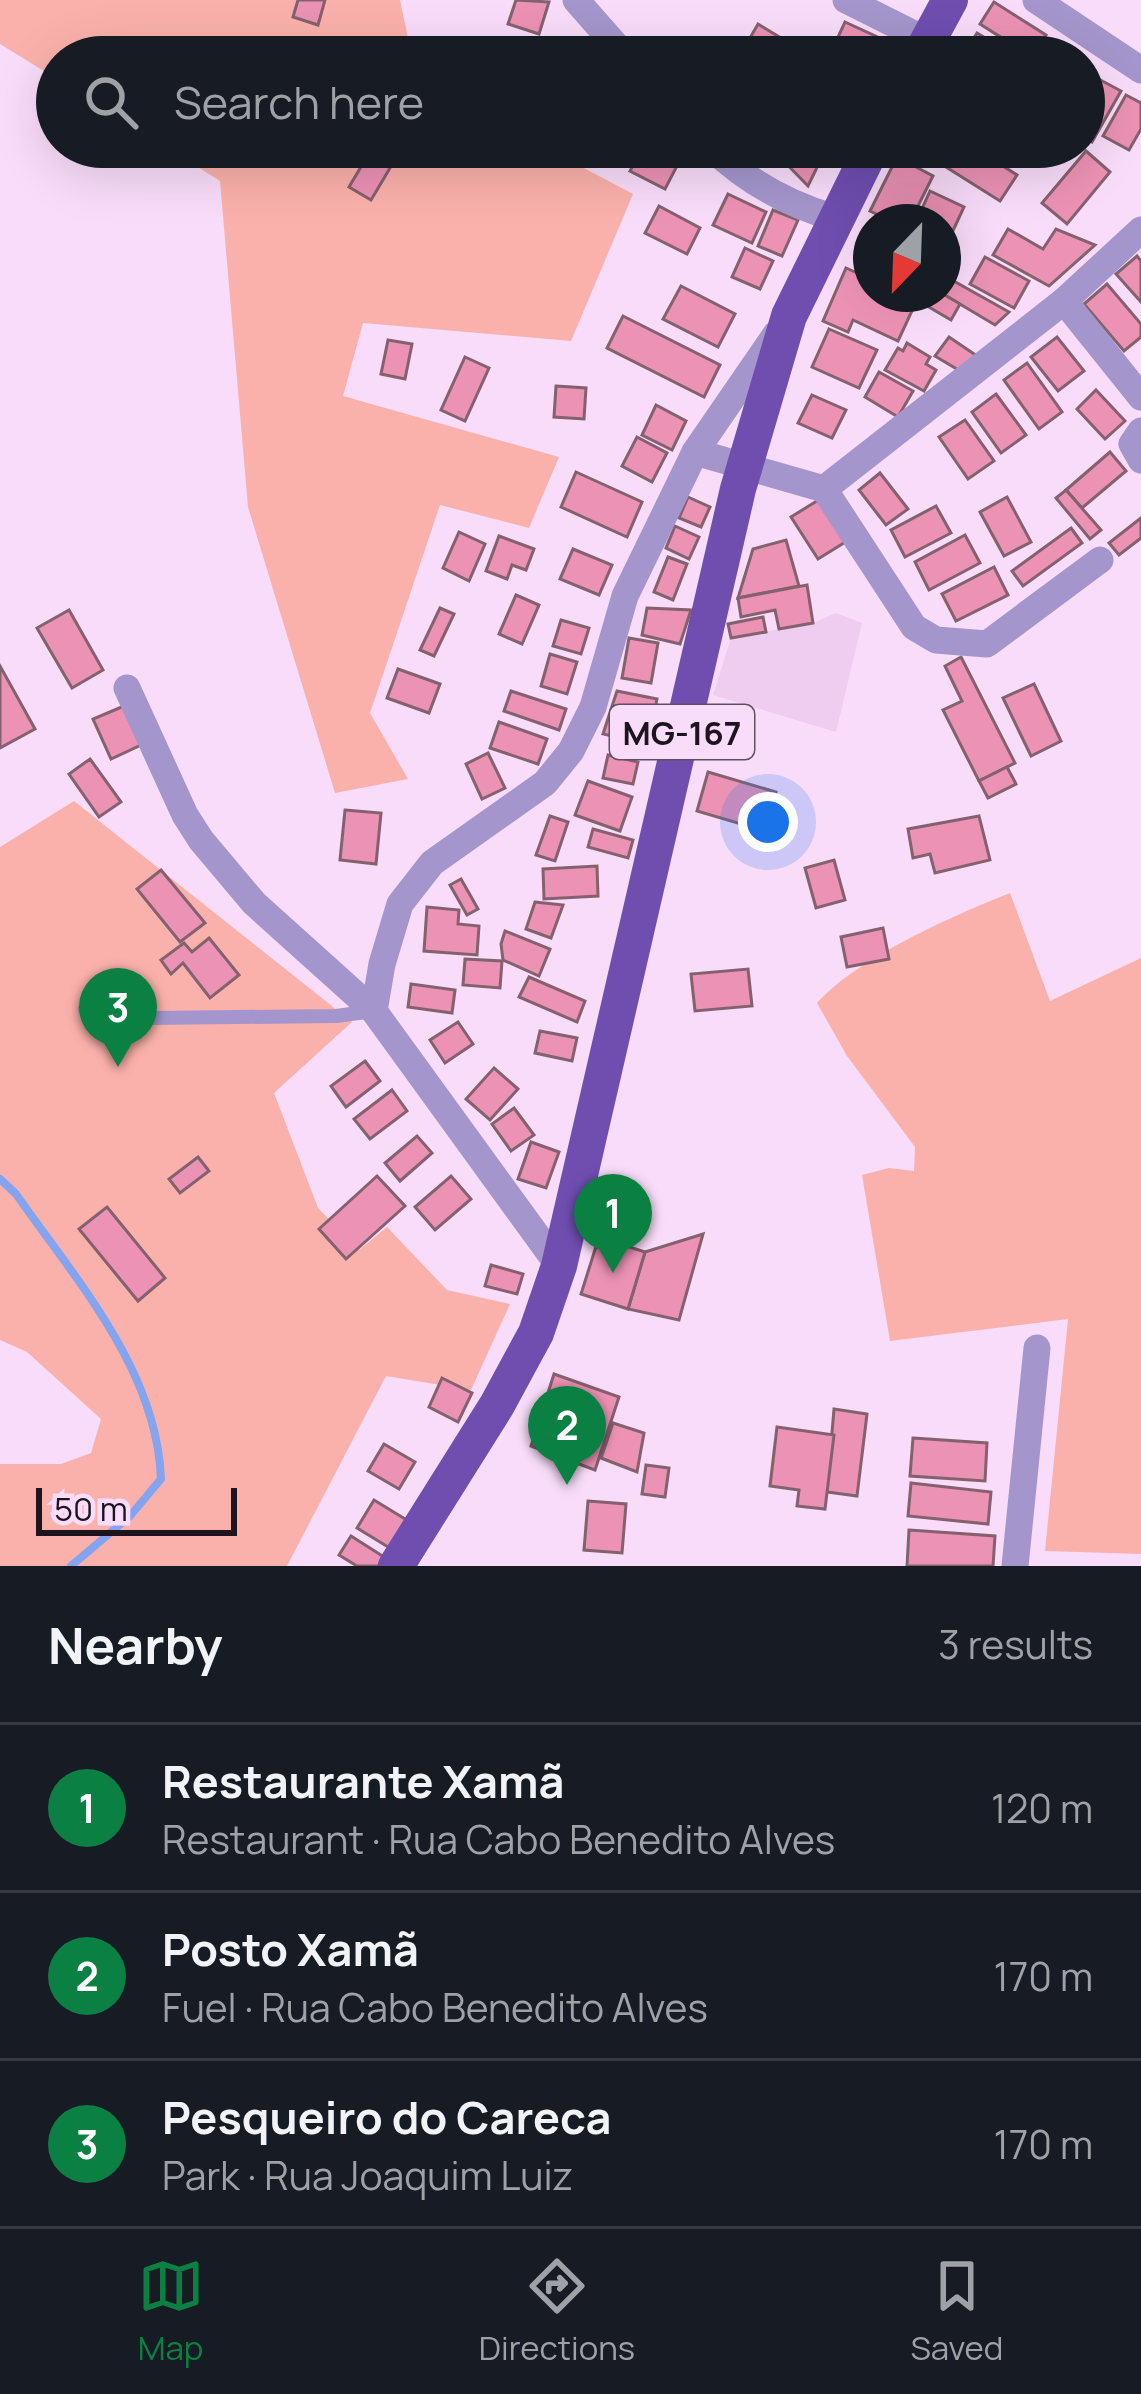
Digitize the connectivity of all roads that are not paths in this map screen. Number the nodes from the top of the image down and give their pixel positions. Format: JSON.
{"nodes":[{"id":1,"x":576,"y":0,"type":"edge"},
{"id":2,"x":846,"y":0,"type":"edge"},
{"id":3,"x":950,"y":0,"type":"edge"},
{"id":4,"x":1036,"y":0,"type":"edge"},
{"id":5,"x":608,"y":36,"type":"edge"},
{"id":6,"x":903,"y":36,"type":"edge"},
{"id":7,"x":931,"y":36,"type":"edge"},
{"id":8,"x":1090,"y":36,"type":"edge"},
{"id":9,"x":1105,"y":46,"type":"edge"},
{"id":10,"x":1141,"y":70,"type":"edge"},
{"id":11,"x":732,"y":168,"type":"edge"},
{"id":12,"x":861,"y":168,"type":"edge"},
{"id":13,"x":835,"y":218,"type":"junction"},
{"id":14,"x":1141,"y":230,"type":"edge"},
{"id":15,"x":1064,"y":302,"type":"junction"},
{"id":16,"x":789,"y":316,"type":"junction"},
{"id":17,"x":1135,"y":377,"type":"edge"},
{"id":18,"x":1141,"y":431,"type":"edge"},
{"id":19,"x":695,"y":452,"type":"junction"},
{"id":20,"x":1141,"y":460,"type":"edge"},
{"id":21,"x":745,"y":466,"type":"junction"},
{"id":22,"x":824,"y":489,"type":"junction"},
{"id":23,"x":1100,"y":560,"type":"dead end"},
{"id":24,"x":127,"y":688,"type":"dead end"},
{"id":25,"x":85,"y":1009,"type":"dead end"},
{"id":26,"x":374,"y":1011,"type":"junction"},
{"id":27,"x":559,"y":1266,"type":"junction"},
{"id":28,"x":1037,"y":1348,"type":"dead end"},
{"id":29,"x":396,"y":1566,"type":"edge"},
{"id":30,"x":1015,"y":1566,"type":"edge"}],
"edges":[{"from":1,"to":5,"type":"street"},
{"from":2,"to":6,"type":"street"},
{"from":3,"to":7,"type":"main road"},
{"from":4,"to":8,"type":"street"},
{"from":9,"to":10,"type":"street"},
{"from":11,"to":13,"type":"street"},
{"from":12,"to":13,"type":"main road","number":"MG-167"},
{"from":13,"to":16,"type":"main road","number":"MG-167"},
{"from":14,"to":15,"type":"street"},
{"from":15,"to":17,"type":"street"},
{"from":15,"to":22,"type":"street"},
{"from":16,"to":19,"type":"street"},
{"from":16,"to":21,"type":"main road","number":"MG-167"},
{"from":18,"to":20,"type":"street"},
{"from":19,"to":21,"type":"street"},
{"from":19,"to":26,"type":"street"},
{"from":21,"to":22,"type":"street"},
{"from":21,"to":27,"type":"main road","number":"MG-167"},
{"from":22,"to":23,"type":"street"},
{"from":24,"to":26,"type":"street"},
{"from":25,"to":26,"type":"lane"},
{"from":26,"to":27,"type":"street"},
{"from":27,"to":29,"type":"main road","number":"MG-167"},
{"from":28,"to":30,"type":"street"}]}
